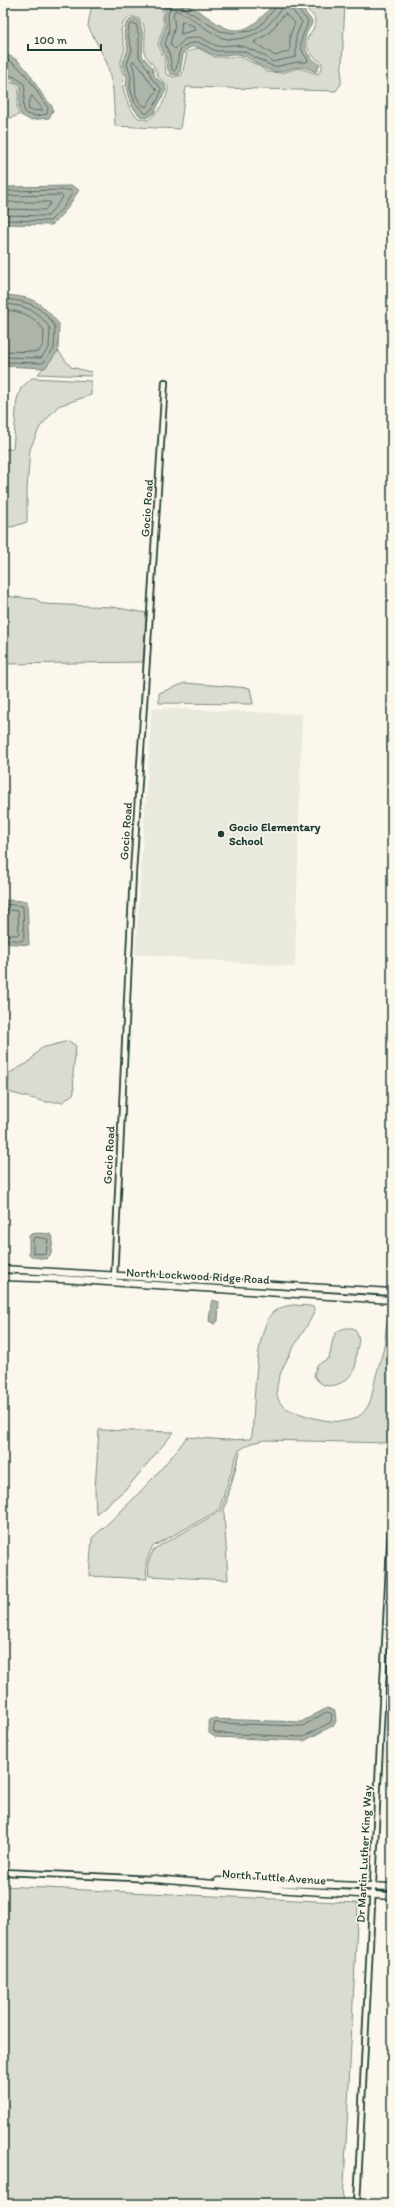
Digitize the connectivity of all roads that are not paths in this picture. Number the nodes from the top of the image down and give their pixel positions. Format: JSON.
{"nodes":[{"id":1,"x":165,"y":382,"type":"dead end"},
{"id":2,"x":7,"y":1274,"type":"edge"},
{"id":3,"x":114,"y":1279,"type":"junction"},
{"id":4,"x":392,"y":1292,"type":"edge"},
{"id":5,"x":392,"y":1300,"type":"edge"},
{"id":6,"x":392,"y":1505,"type":"edge"},
{"id":7,"x":3,"y":1872,"type":"edge"},
{"id":8,"x":154,"y":1879,"type":"junction"},
{"id":9,"x":372,"y":1886,"type":"junction"},
{"id":10,"x":392,"y":1887,"type":"edge"},
{"id":11,"x":371,"y":1895,"type":"junction"},
{"id":12,"x":392,"y":1896,"type":"edge"},
{"id":13,"x":357,"y":2204,"type":"edge"}],
"edges":[{"from":1,"to":3,"type":"street","name":"Gocio Road"},
{"from":2,"to":3,"type":"main road","name":"North Lockwood Ridge Road"},
{"from":2,"to":3,"type":"main road","name":"North Lockwood Ridge Road"},
{"from":3,"to":4,"type":"main road","name":"North Lockwood Ridge Road"},
{"from":3,"to":5,"type":"main road","name":"North Lockwood Ridge Road"},
{"from":6,"to":9,"type":"street","name":"Dr Martin Luther King Way"},
{"from":7,"to":8,"type":"street","name":"North Tuttle Avenue"},
{"from":8,"to":9,"type":"main road","name":"North Tuttle Avenue"},
{"from":8,"to":11,"type":"main road","name":"North Tuttle Avenue"},
{"from":9,"to":10,"type":"main road","name":"North Tuttle Avenue"},
{"from":9,"to":11,"type":"street","name":"Dr Martin Luther King Way"},
{"from":11,"to":12,"type":"main road","name":"North Tuttle Avenue"},
{"from":11,"to":13,"type":"street","name":"Dr Martin Luther King Way"}]}
